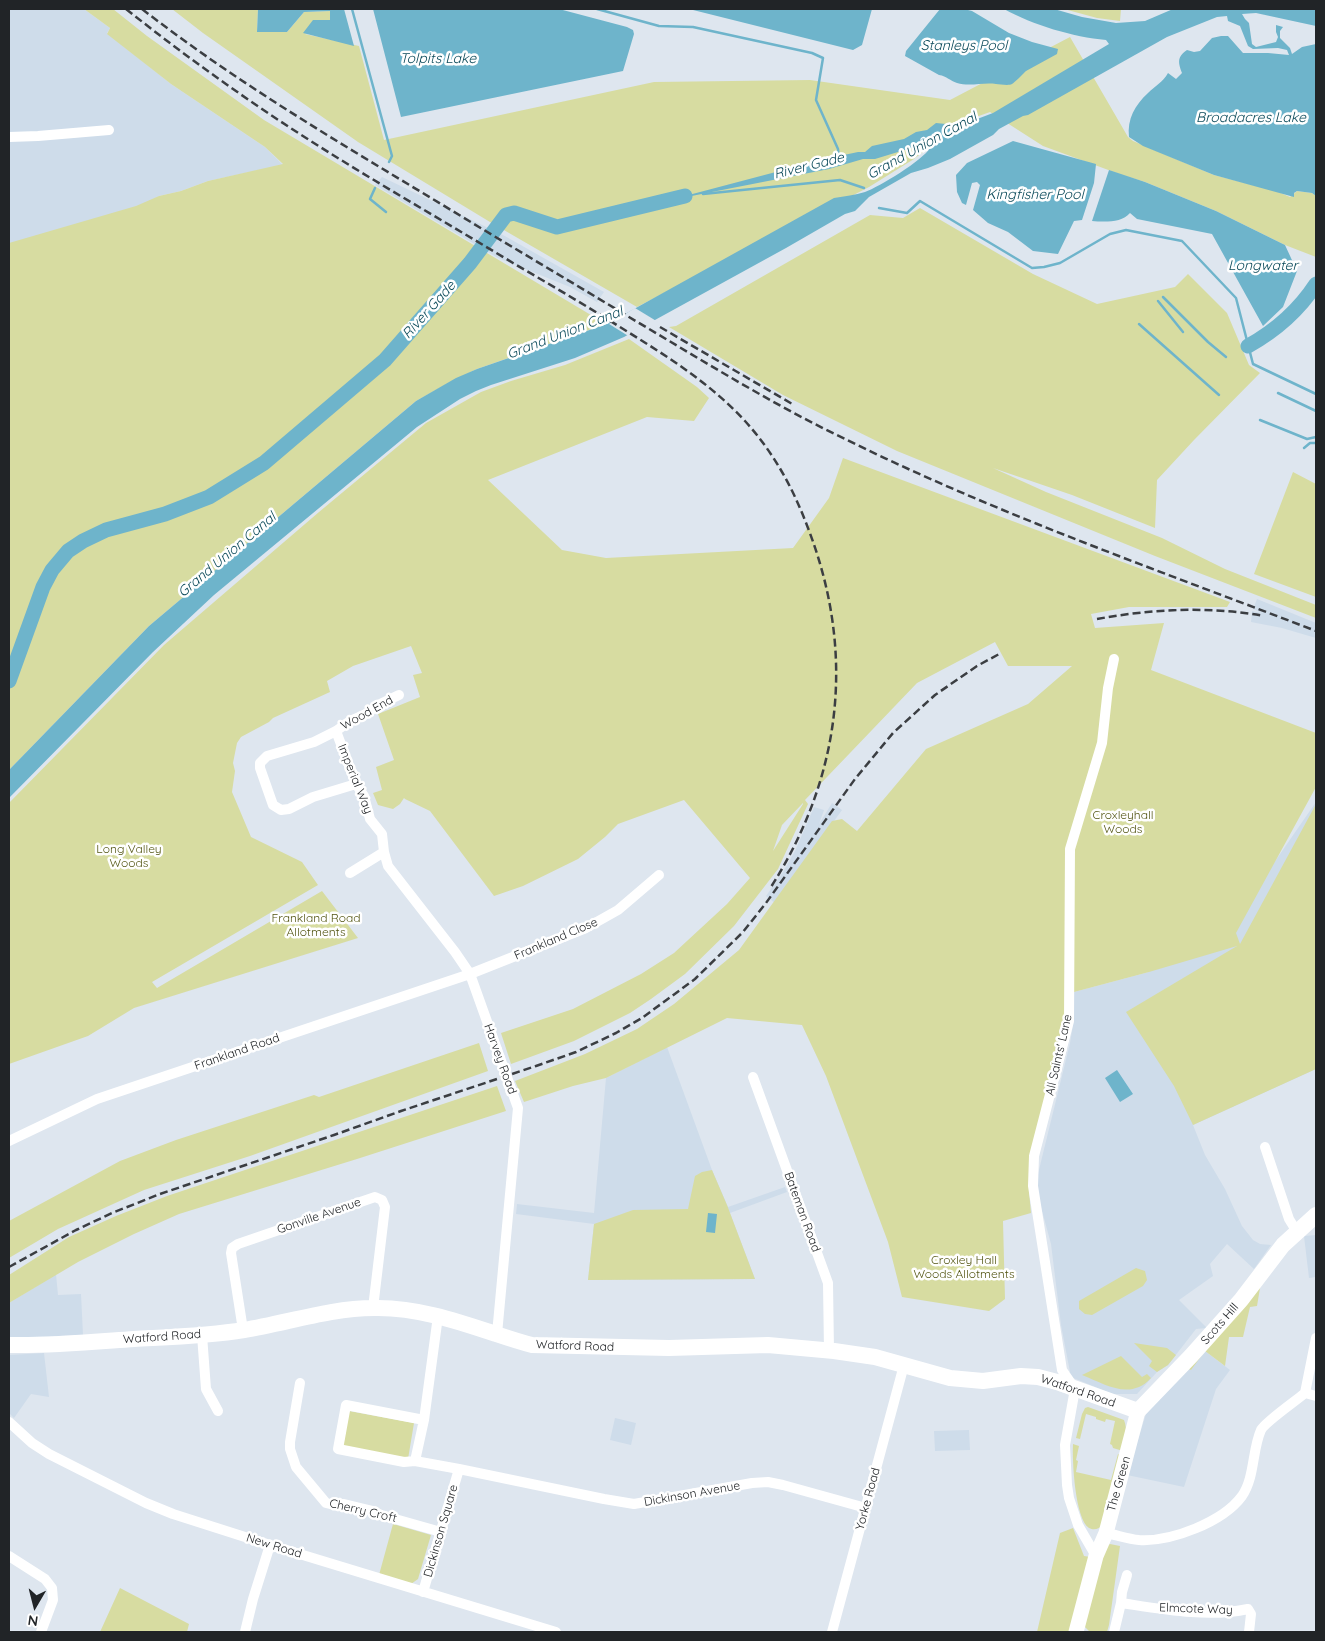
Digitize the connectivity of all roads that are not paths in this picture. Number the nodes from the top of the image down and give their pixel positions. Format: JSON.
{"nodes":[{"id":1,"x":109,"y":130,"type":"dead end"},
{"id":2,"x":9,"y":137,"type":"edge"},
{"id":3,"x":1114,"y":660,"type":"dead end"},
{"id":4,"x":398,"y":695,"type":"dead end"},
{"id":5,"x":336,"y":731,"type":"junction"},
{"id":6,"x":356,"y":784,"type":"junction"},
{"id":7,"x":384,"y":852,"type":"junction"},
{"id":8,"x":350,"y":873,"type":"dead end"},
{"id":9,"x":659,"y":875,"type":"dead end"},
{"id":10,"x":470,"y":974,"type":"junction"},
{"id":11,"x":753,"y":1077,"type":"dead end"},
{"id":12,"x":9,"y":1141,"type":"edge"},
{"id":13,"x":1265,"y":1148,"type":"dead end"},
{"id":14,"x":1316,"y":1215,"type":"edge"},
{"id":15,"x":1316,"y":1224,"type":"edge"},
{"id":16,"x":1297,"y":1232,"type":"junction"},
{"id":17,"x":373,"y":1308,"type":"junction"},
{"id":18,"x":438,"y":1316,"type":"junction"},
{"id":19,"x":243,"y":1330,"type":"junction"},
{"id":20,"x":497,"y":1334,"type":"junction"},
{"id":21,"x":202,"y":1335,"type":"junction"},
{"id":22,"x":1316,"y":1338,"type":"edge"},
{"id":23,"x":9,"y":1345,"type":"edge"},
{"id":24,"x":829,"y":1351,"type":"junction"},
{"id":25,"x":904,"y":1365,"type":"junction"},
{"id":26,"x":300,"y":1383,"type":"dead end"},
{"id":27,"x":1075,"y":1389,"type":"junction"},
{"id":28,"x":1306,"y":1393,"type":"junction"},
{"id":29,"x":1316,"y":1396,"type":"edge"},
{"id":30,"x":218,"y":1411,"type":"dead end"},
{"id":31,"x":1138,"y":1411,"type":"junction"},
{"id":32,"x":424,"y":1420,"type":"junction"},
{"id":33,"x":9,"y":1422,"type":"edge"},
{"id":34,"x":416,"y":1461,"type":"junction"},
{"id":35,"x":459,"y":1469,"type":"junction"},
{"id":36,"x":517,"y":1481,"type":"joint"},
{"id":37,"x":866,"y":1508,"type":"junction"},
{"id":38,"x":441,"y":1532,"type":"junction"},
{"id":39,"x":1106,"y":1533,"type":"junction"},
{"id":40,"x":270,"y":1545,"type":"junction"},
{"id":41,"x":9,"y":1556,"type":"edge"},
{"id":42,"x":1096,"y":1556,"type":"junction"},
{"id":43,"x":1127,"y":1576,"type":"dead end"},
{"id":44,"x":423,"y":1592,"type":"junction"},
{"id":45,"x":1121,"y":1603,"type":"junction"},
{"id":46,"x":41,"y":1632,"type":"edge"},
{"id":47,"x":244,"y":1632,"type":"edge"},
{"id":48,"x":556,"y":1632,"type":"edge"},
{"id":49,"x":832,"y":1632,"type":"edge"},
{"id":50,"x":1077,"y":1632,"type":"edge"},
{"id":51,"x":1114,"y":1632,"type":"edge"},
{"id":52,"x":1249,"y":1632,"type":"edge"}],
"edges":[{"from":1,"to":2,"type":"street"},
{"from":3,"to":27,"type":"street","name":"All Saints' Lane"},
{"from":4,"to":5,"type":"street","name":"Wood End"},
{"from":5,"to":6,"type":"street","name":"Imperial Way"},
{"from":5,"to":6,"type":"street","name":"Wood End"},
{"from":6,"to":7,"type":"street","name":"Imperial Way"},
{"from":7,"to":8,"type":"street"},
{"from":7,"to":10,"type":"street","name":"Harvey Road"},
{"from":9,"to":10,"type":"street","name":"Frankland Close"},
{"from":10,"to":12,"type":"street","name":"Frankland Road"},
{"from":10,"to":20,"type":"street","name":"Harvey Road"},
{"from":11,"to":24,"type":"street","name":"Bateman Road"},
{"from":13,"to":16,"type":"street"},
{"from":14,"to":16,"type":"main road","name":"Scots Hill"},
{"from":15,"to":16,"type":"main road","name":"Scots Hill"},
{"from":16,"to":31,"type":"main road","name":"Scots Hill"},
{"from":17,"to":18,"type":"main road","name":"Watford Road"},
{"from":17,"to":19,"type":"main road","name":"Watford Road"},
{"from":17,"to":19,"type":"street","name":"Gonville Avenue"},
{"from":18,"to":20,"type":"main road","name":"Watford Road"},
{"from":18,"to":32,"type":"street"},
{"from":19,"to":21,"type":"main road","name":"Watford Road"},
{"from":20,"to":24,"type":"main road","name":"Watford Road"},
{"from":21,"to":23,"type":"main road","name":"Watford Road"},
{"from":21,"to":30,"type":"street"},
{"from":22,"to":28,"type":"street"},
{"from":24,"to":25,"type":"main road","name":"Watford Road"},
{"from":25,"to":27,"type":"main road","name":"Watford Road"},
{"from":25,"to":37,"type":"street","name":"Yorke Road"},
{"from":26,"to":38,"type":"street","name":"Cherry Croft"},
{"from":27,"to":31,"type":"main road","name":"Watford Road"},
{"from":27,"to":42,"type":"street"},
{"from":28,"to":29,"type":"street"},
{"from":28,"to":39,"type":"street"},
{"from":31,"to":39,"type":"street","name":"The Green"},
{"from":32,"to":34,"type":"street"},
{"from":32,"to":34,"type":"street","name":"Dickinson Square"},
{"from":33,"to":40,"type":"street","name":"New Road"},
{"from":34,"to":35,"type":"street","name":"Dickinson Square"},
{"from":35,"to":36,"type":"street","name":"Dickinson Square"},
{"from":35,"to":38,"type":"street","name":"Dickinson Square"},
{"from":36,"to":37,"type":"street","name":"Dickinson Avenue"},
{"from":37,"to":49,"type":"street","name":"Yorke Road"},
{"from":38,"to":44,"type":"street","name":"Dickinson Square"},
{"from":39,"to":42,"type":"street","name":"The Green"},
{"from":40,"to":44,"type":"street","name":"New Road"},
{"from":40,"to":47,"type":"street"},
{"from":41,"to":46,"type":"street"},
{"from":42,"to":50,"type":"street","name":"The Green"},
{"from":43,"to":45,"type":"street"},
{"from":44,"to":48,"type":"street","name":"New Road"},
{"from":45,"to":51,"type":"street"},
{"from":45,"to":52,"type":"street","name":"Elmcote Way"}]}
